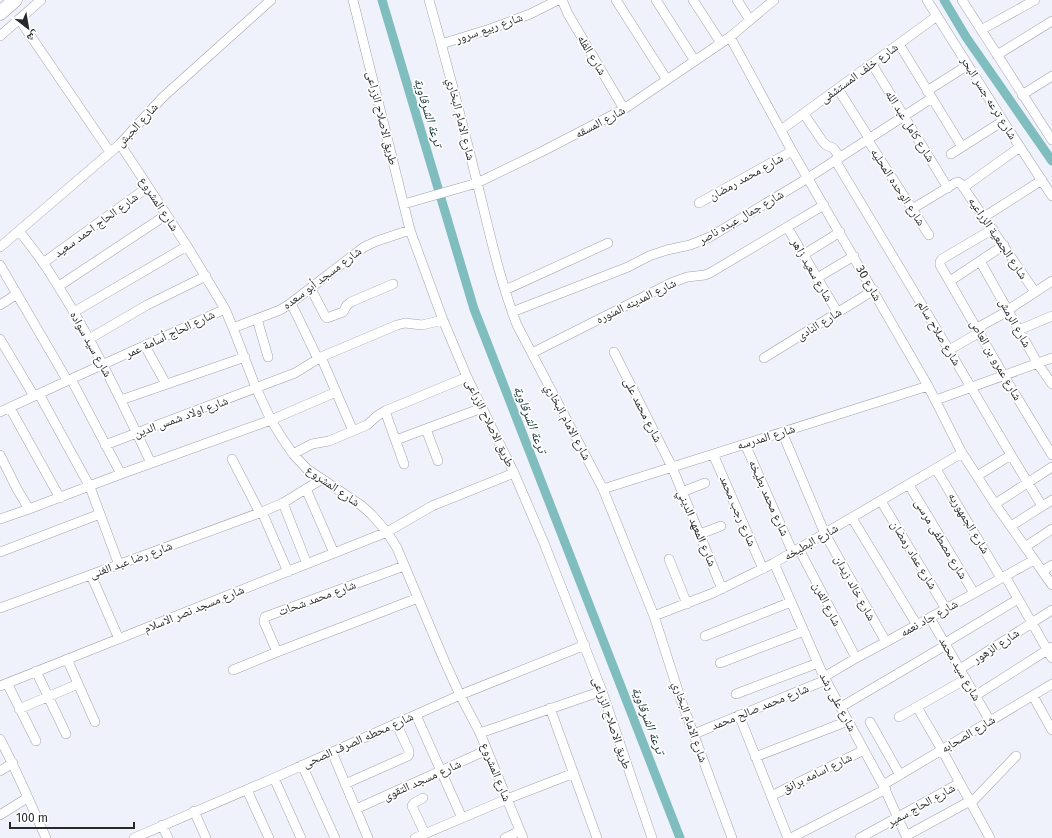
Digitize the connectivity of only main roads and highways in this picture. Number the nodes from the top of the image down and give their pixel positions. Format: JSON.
{"nodes":[{"id":1,"x":15,"y":0,"type":"edge"},
{"id":2,"x":0,"y":14,"type":"edge"}],
"edges":[{"from":1,"to":2,"type":"highway"}]}
